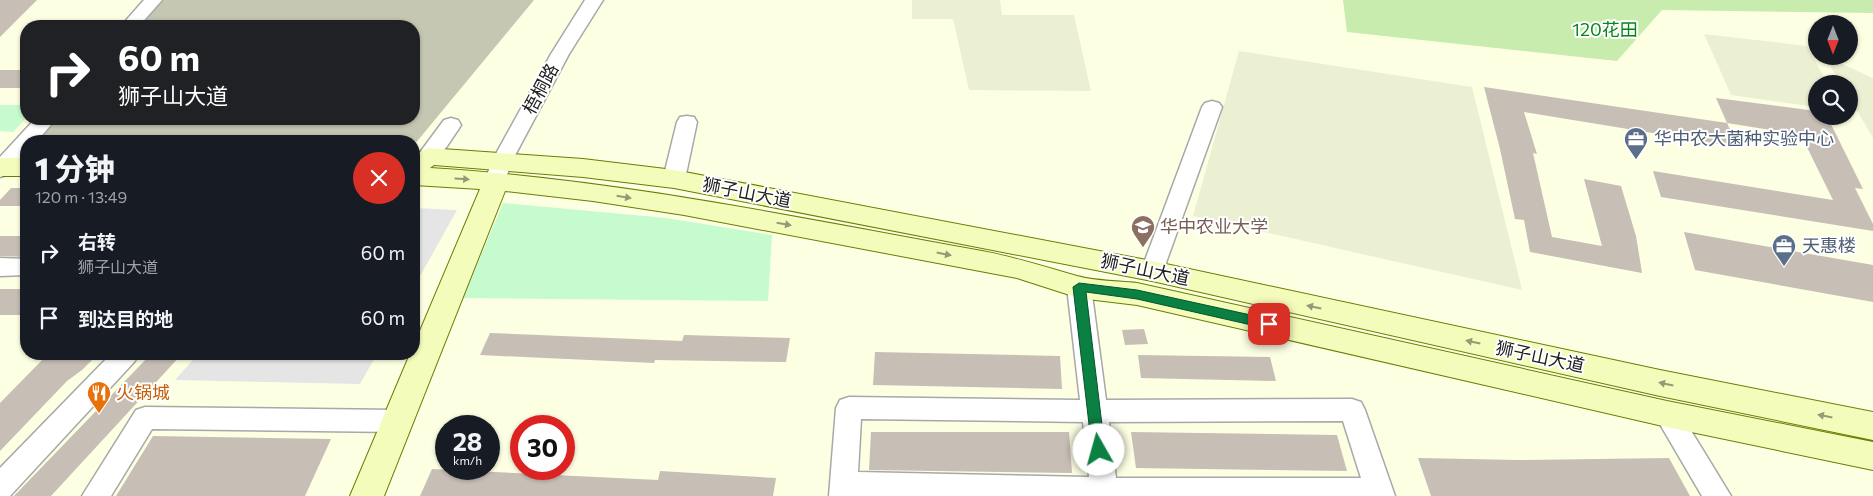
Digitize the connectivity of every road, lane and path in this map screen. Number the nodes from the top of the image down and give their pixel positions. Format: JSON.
{"nodes":[{"id":1,"x":153,"y":0,"type":"edge"},
{"id":2,"x":594,"y":0,"type":"edge"},
{"id":3,"x":135,"y":20,"type":"edge"},
{"id":4,"x":1212,"y":107,"type":"dead end"},
{"id":5,"x":687,"y":122,"type":"dead end"},
{"id":6,"x":41,"y":125,"type":"edge"},
{"id":7,"x":451,"y":125,"type":"dead end"},
{"id":8,"x":33,"y":135,"type":"edge"},
{"id":9,"x":20,"y":152,"type":"edge"},
{"id":10,"x":420,"y":164,"type":"edge"},
{"id":11,"x":420,"y":167,"type":"edge"},
{"id":12,"x":7,"y":168,"type":"edge"},
{"id":13,"x":499,"y":171,"type":"junction"},
{"id":14,"x":674,"y":180,"type":"junction"},
{"id":15,"x":0,"y":267,"type":"edge"},
{"id":16,"x":20,"y":268,"type":"edge"},
{"id":17,"x":1152,"y":271,"type":"junction"},
{"id":18,"x":1079,"y":287,"type":"junction"},
{"id":19,"x":120,"y":360,"type":"edge"},
{"id":20,"x":1094,"y":411,"type":"junction"},
{"id":21,"x":1667,"y":414,"type":"junction"},
{"id":22,"x":398,"y":421,"type":"junction"},
{"id":23,"x":1873,"y":426,"type":"edge"},
{"id":24,"x":1873,"y":456,"type":"edge"},
{"id":25,"x":0,"y":487,"type":"edge"},
{"id":26,"x":843,"y":490,"type":"edge"},
{"id":27,"x":1104,"y":493,"type":"edge"},
{"id":28,"x":1380,"y":493,"type":"edge"},
{"id":29,"x":96,"y":496,"type":"edge"},
{"id":30,"x":367,"y":496,"type":"edge"},
{"id":31,"x":1717,"y":496,"type":"edge"}],
"edges":[{"from":1,"to":3,"type":"street"},
{"from":2,"to":13,"type":"street","name":"梧桐路"},
{"from":4,"to":17,"type":"street"},
{"from":5,"to":14,"type":"street"},
{"from":6,"to":8,"type":"street"},
{"from":7,"to":10,"type":"street"},
{"from":9,"to":12,"type":"street"},
{"from":11,"to":13,"type":"street","name":"狮子山大道"},
{"from":13,"to":14,"type":"street","name":"狮子山大道"},
{"from":13,"to":18,"type":"street","name":"狮子山大道","one_way":true},
{"from":13,"to":22,"type":"street"},
{"from":14,"to":17,"type":"street","name":"狮子山大道"},
{"from":15,"to":16,"type":"street"},
{"from":23,"to":17,"type":"street","name":"狮子山大道","one_way":true},
{"from":18,"to":20,"type":"street"},
{"from":18,"to":21,"type":"street","name":"狮子山大道"},
{"from":19,"to":25,"type":"street"},
{"from":20,"to":26,"type":"street"},
{"from":20,"to":27,"type":"street"},
{"from":20,"to":28,"type":"street"},
{"from":21,"to":24,"type":"street","name":"狮子山大道"},
{"from":21,"to":31,"type":"street"},
{"from":22,"to":29,"type":"street"},
{"from":22,"to":30,"type":"street"},
{"from":26,"to":27,"type":"street"},
{"from":27,"to":28,"type":"street"}]}
